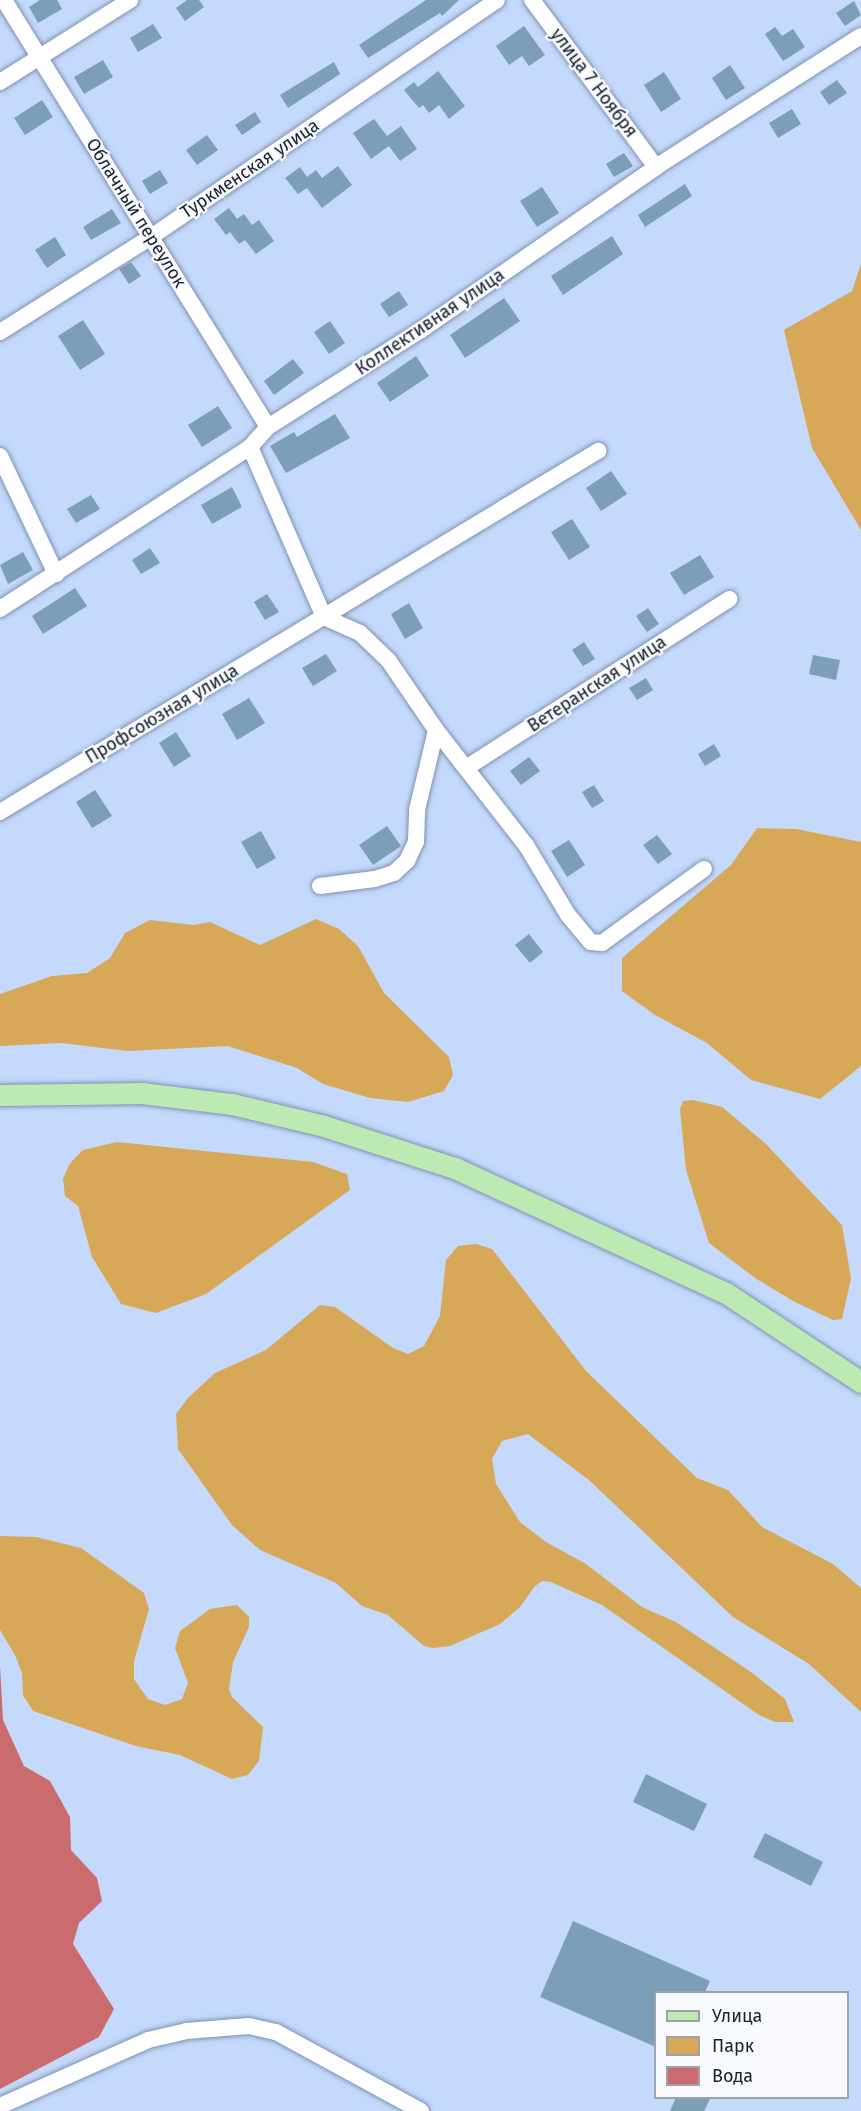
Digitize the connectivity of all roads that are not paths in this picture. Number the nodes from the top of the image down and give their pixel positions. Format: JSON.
{"nodes":[{"id":1,"x":4,"y":0,"type":"edge"},
{"id":2,"x":130,"y":0,"type":"edge"},
{"id":3,"x":497,"y":0,"type":"edge"},
{"id":4,"x":532,"y":0,"type":"edge"},
{"id":5,"x":861,"y":36,"type":"edge"},
{"id":6,"x":38,"y":57,"type":"junction"},
{"id":7,"x":0,"y":82,"type":"edge"},
{"id":8,"x":656,"y":167,"type":"junction"},
{"id":9,"x":151,"y":237,"type":"junction"},
{"id":10,"x":0,"y":332,"type":"edge"},
{"id":11,"x":268,"y":427,"type":"junction"},
{"id":12,"x":250,"y":447,"type":"junction"},
{"id":13,"x":598,"y":451,"type":"dead end"},
{"id":14,"x":0,"y":456,"type":"edge"},
{"id":15,"x":56,"y":574,"type":"junction"},
{"id":16,"x":729,"y":599,"type":"dead end"},
{"id":17,"x":0,"y":609,"type":"edge"},
{"id":18,"x":324,"y":617,"type":"junction"},
{"id":19,"x":436,"y":730,"type":"junction"},
{"id":20,"x":466,"y":768,"type":"junction"},
{"id":21,"x":0,"y":812,"type":"edge"},
{"id":22,"x":704,"y":869,"type":"dead end"},
{"id":23,"x":320,"y":886,"type":"dead end"},
{"id":24,"x":0,"y":1095,"type":"edge"},
{"id":25,"x":861,"y":1382,"type":"edge"},
{"id":26,"x":0,"y":2106,"type":"edge"},
{"id":27,"x":421,"y":2111,"type":"edge"}],
"edges":[{"from":1,"to":6,"type":"street","name":"Облачный переулок"},
{"from":2,"to":6,"type":"street"},
{"from":3,"to":9,"type":"street","name":"Туркменская улица"},
{"from":4,"to":8,"type":"street","name":"улица 7 Ноября"},
{"from":5,"to":8,"type":"street","name":"Коллективная улица"},
{"from":6,"to":7,"type":"street"},
{"from":6,"to":9,"type":"street","name":"Облачный переулок"},
{"from":8,"to":11,"type":"street","name":"Коллективная улица"},
{"from":9,"to":10,"type":"street","name":"Туркменская улица"},
{"from":9,"to":11,"type":"street","name":"Облачный переулок"},
{"from":11,"to":12,"type":"street","name":"Коллективная улица"},
{"from":12,"to":15,"type":"street","name":"Коллективная улица"},
{"from":12,"to":18,"type":"street"},
{"from":13,"to":18,"type":"street","name":"Профсоюзная улица"},
{"from":14,"to":15,"type":"street"},
{"from":15,"to":17,"type":"street","name":"Коллективная улица"},
{"from":16,"to":20,"type":"street","name":"Ветеранская улица"},
{"from":18,"to":19,"type":"street"},
{"from":18,"to":21,"type":"street","name":"Профсоюзная улица"},
{"from":19,"to":20,"type":"street"},
{"from":19,"to":23,"type":"street"},
{"from":20,"to":22,"type":"street"},
{"from":24,"to":25,"type":"main road"},
{"from":26,"to":27,"type":"street"}]}
